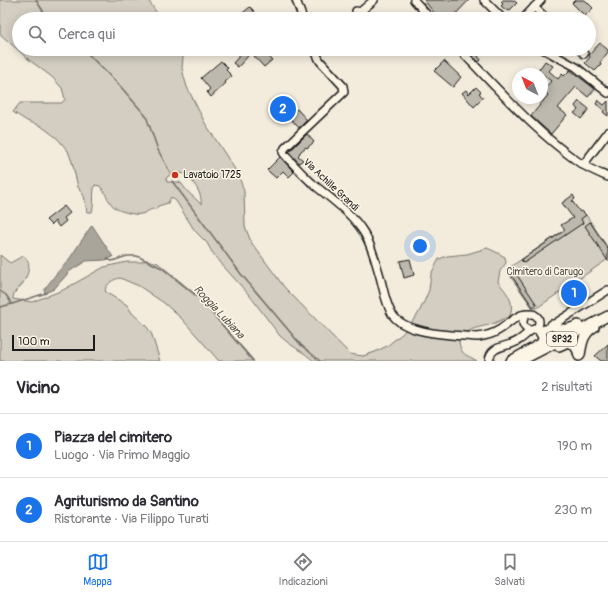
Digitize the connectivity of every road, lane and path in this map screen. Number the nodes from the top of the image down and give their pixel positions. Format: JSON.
{"nodes":[{"id":1,"x":296,"y":0,"type":"edge"},
{"id":2,"x":374,"y":0,"type":"edge"},
{"id":3,"x":414,"y":0,"type":"edge"},
{"id":4,"x":484,"y":0,"type":"edge"},
{"id":5,"x":541,"y":0,"type":"edge"},
{"id":6,"x":534,"y":7,"type":"junction"},
{"id":7,"x":356,"y":11,"type":"dead end"},
{"id":8,"x":300,"y":12,"type":"edge"},
{"id":9,"x":425,"y":12,"type":"edge"},
{"id":10,"x":496,"y":12,"type":"edge"},
{"id":11,"x":529,"y":12,"type":"edge"},
{"id":12,"x":539,"y":12,"type":"edge"},
{"id":13,"x":318,"y":56,"type":"edge"},
{"id":14,"x":466,"y":56,"type":"edge"},
{"id":15,"x":556,"y":56,"type":"edge"},
{"id":16,"x":608,"y":93,"type":"edge"},
{"id":17,"x":608,"y":132,"type":"edge"},
{"id":18,"x":583,"y":165,"type":"junction"},
{"id":19,"x":608,"y":177,"type":"edge"},
{"id":20,"x":608,"y":290,"type":"edge"},
{"id":21,"x":527,"y":314,"type":"junction"},
{"id":22,"x":538,"y":317,"type":"junction"},
{"id":23,"x":606,"y":317,"type":"edge"},
{"id":24,"x":511,"y":323,"type":"junction"},
{"id":25,"x":552,"y":325,"type":"junction"},
{"id":26,"x":530,"y":329,"type":"junction"},
{"id":27,"x":578,"y":359,"type":"edge"},
{"id":28,"x":489,"y":361,"type":"edge"},
{"id":29,"x":511,"y":361,"type":"edge"},
{"id":30,"x":520,"y":361,"type":"edge"},
{"id":31,"x":529,"y":361,"type":"edge"}],
"edges":[{"from":1,"to":8,"type":"street"},
{"from":2,"to":7,"type":"street"},
{"from":3,"to":9,"type":"street"},
{"from":4,"to":10,"type":"street"},
{"from":5,"to":6,"type":"street"},
{"from":6,"to":11,"type":"street"},
{"from":6,"to":12,"type":"street"},
{"from":13,"to":24,"type":"street","name":"Via Achille Grandi"},
{"from":14,"to":18,"type":"street"},
{"from":15,"to":16,"type":"street"},
{"from":17,"to":18,"type":"street"},
{"from":18,"to":19,"type":"street"},
{"from":20,"to":25,"type":"street"},
{"from":21,"to":22,"type":"street"},
{"from":21,"to":24,"type":"street","name":"Via Achille Grandi"},
{"from":21,"to":26,"type":"street"},
{"from":22,"to":25,"type":"street"},
{"from":22,"to":26,"type":"street"},
{"from":23,"to":25,"type":"main road"},
{"from":23,"to":27,"type":"main road"},
{"from":23,"to":30,"type":"main road","number":"SP32"},
{"from":24,"to":26,"type":"street"},
{"from":25,"to":26,"type":"street"},
{"from":26,"to":28,"type":"street"},
{"from":26,"to":29,"type":"main road"},
{"from":27,"to":31,"type":"main road"}]}
